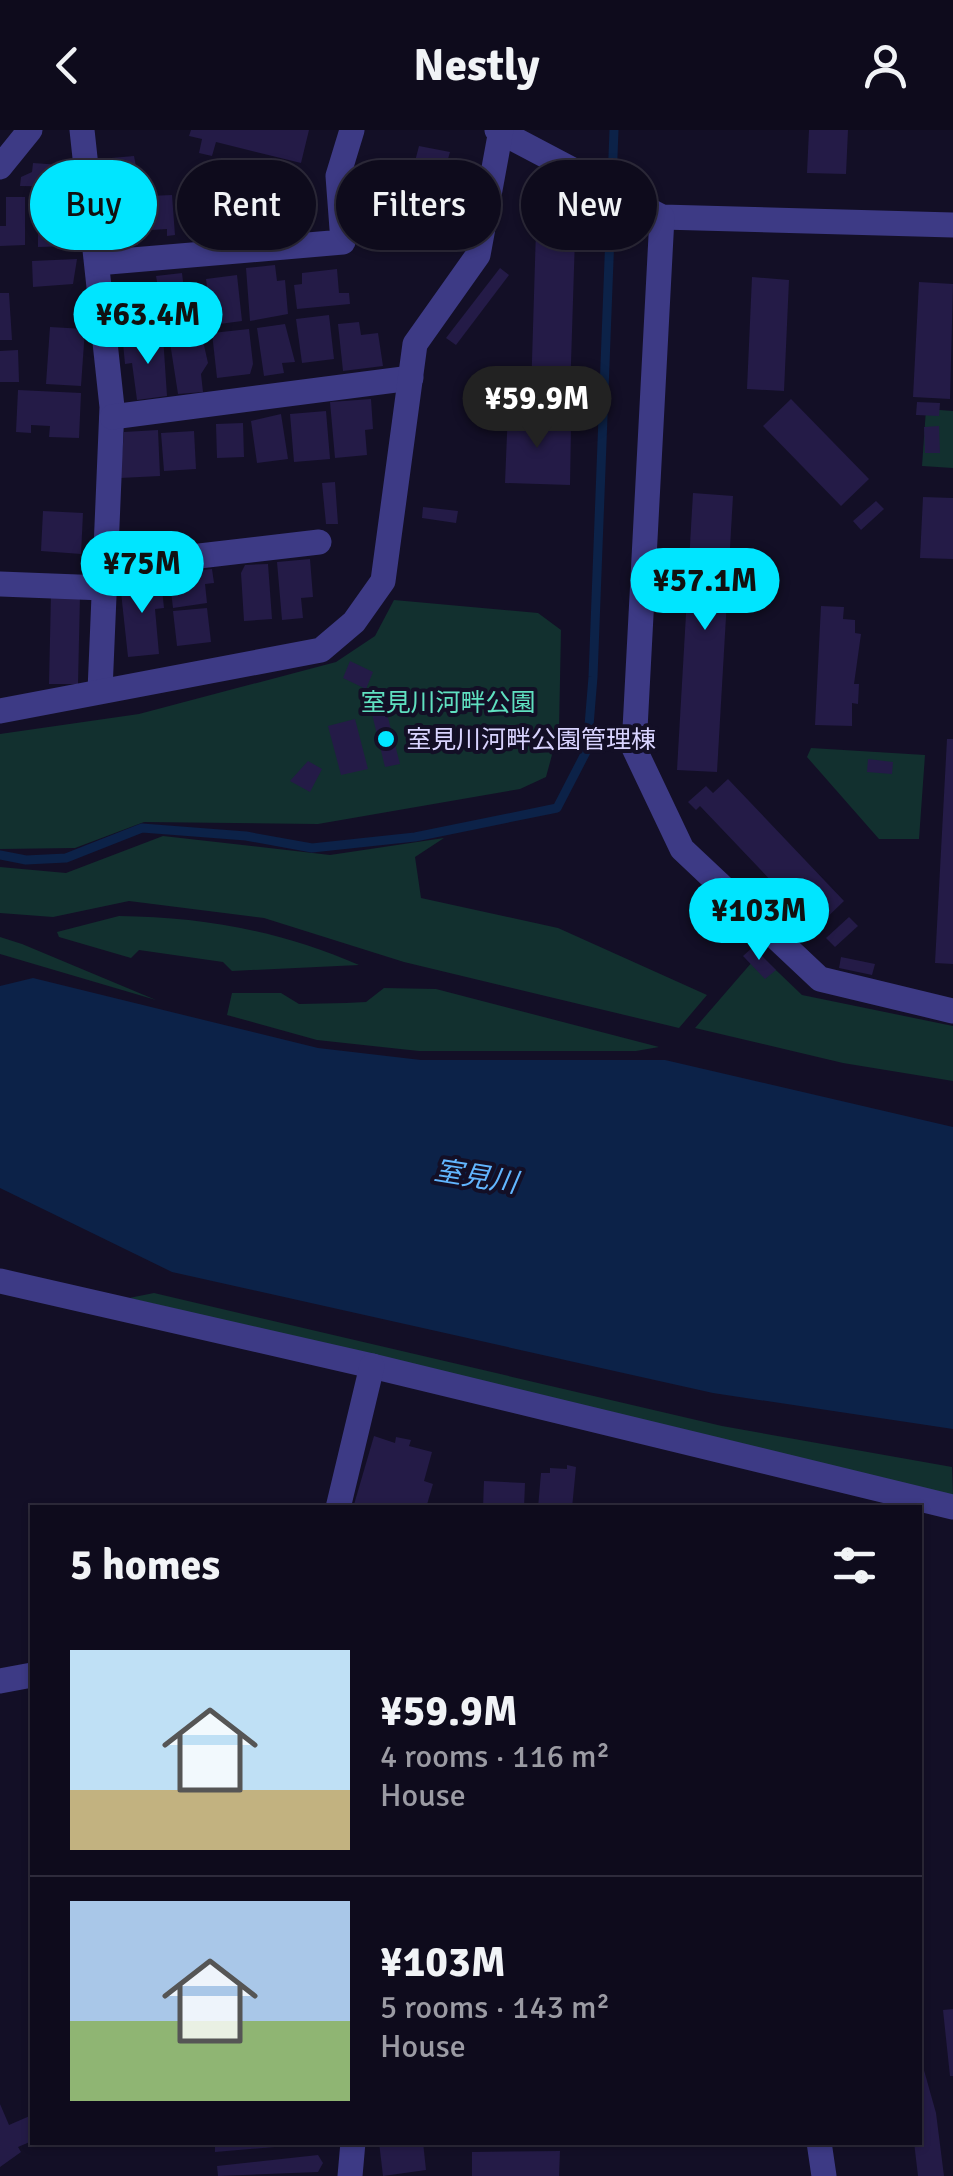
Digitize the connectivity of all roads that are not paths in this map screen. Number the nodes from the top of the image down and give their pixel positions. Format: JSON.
{"nodes":[{"id":1,"x":30,"y":130,"type":"edge"},
{"id":2,"x":82,"y":130,"type":"edge"},
{"id":3,"x":352,"y":130,"type":"edge"},
{"id":4,"x":500,"y":130,"type":"edge"},
{"id":5,"x":0,"y":167,"type":"edge"},
{"id":6,"x":662,"y":216,"type":"junction"},
{"id":7,"x":953,"y":225,"type":"edge"},
{"id":8,"x":96,"y":263,"type":"junction"},
{"id":9,"x":410,"y":378,"type":"junction"},
{"id":10,"x":112,"y":417,"type":"junction"},
{"id":11,"x":319,"y":542,"type":"dead end"},
{"id":12,"x":105,"y":577,"type":"junction"},
{"id":13,"x":0,"y":584,"type":"edge"},
{"id":14,"x":100,"y":691,"type":"junction"},
{"id":15,"x":0,"y":711,"type":"edge"},
{"id":16,"x":953,"y":1010,"type":"edge"},
{"id":17,"x":0,"y":1282,"type":"edge"},
{"id":18,"x":372,"y":1366,"type":"junction"},
{"id":19,"x":339,"y":1505,"type":"edge"},
{"id":20,"x":953,"y":1507,"type":"edge"},
{"id":21,"x":30,"y":1675,"type":"edge"},
{"id":22,"x":0,"y":1681,"type":"edge"},
{"id":23,"x":353,"y":2145,"type":"edge"},
{"id":24,"x":819,"y":2145,"type":"edge"},
{"id":25,"x":350,"y":2176,"type":"edge"},
{"id":26,"x":824,"y":2176,"type":"edge"}],
"edges":[{"from":1,"to":5,"type":"street"},
{"from":2,"to":8,"type":"street"},
{"from":3,"to":8,"type":"street"},
{"from":4,"to":6,"type":"street"},
{"from":4,"to":9,"type":"street"},
{"from":6,"to":7,"type":"street"},
{"from":6,"to":16,"type":"street"},
{"from":8,"to":10,"type":"street"},
{"from":9,"to":10,"type":"street"},
{"from":9,"to":14,"type":"street"},
{"from":10,"to":12,"type":"street"},
{"from":11,"to":12,"type":"street"},
{"from":12,"to":13,"type":"street"},
{"from":12,"to":14,"type":"street"},
{"from":14,"to":15,"type":"street"},
{"from":17,"to":18,"type":"street"},
{"from":18,"to":19,"type":"street"},
{"from":18,"to":20,"type":"street"},
{"from":21,"to":22,"type":"street"},
{"from":23,"to":25,"type":"street"},
{"from":24,"to":26,"type":"street"}]}
